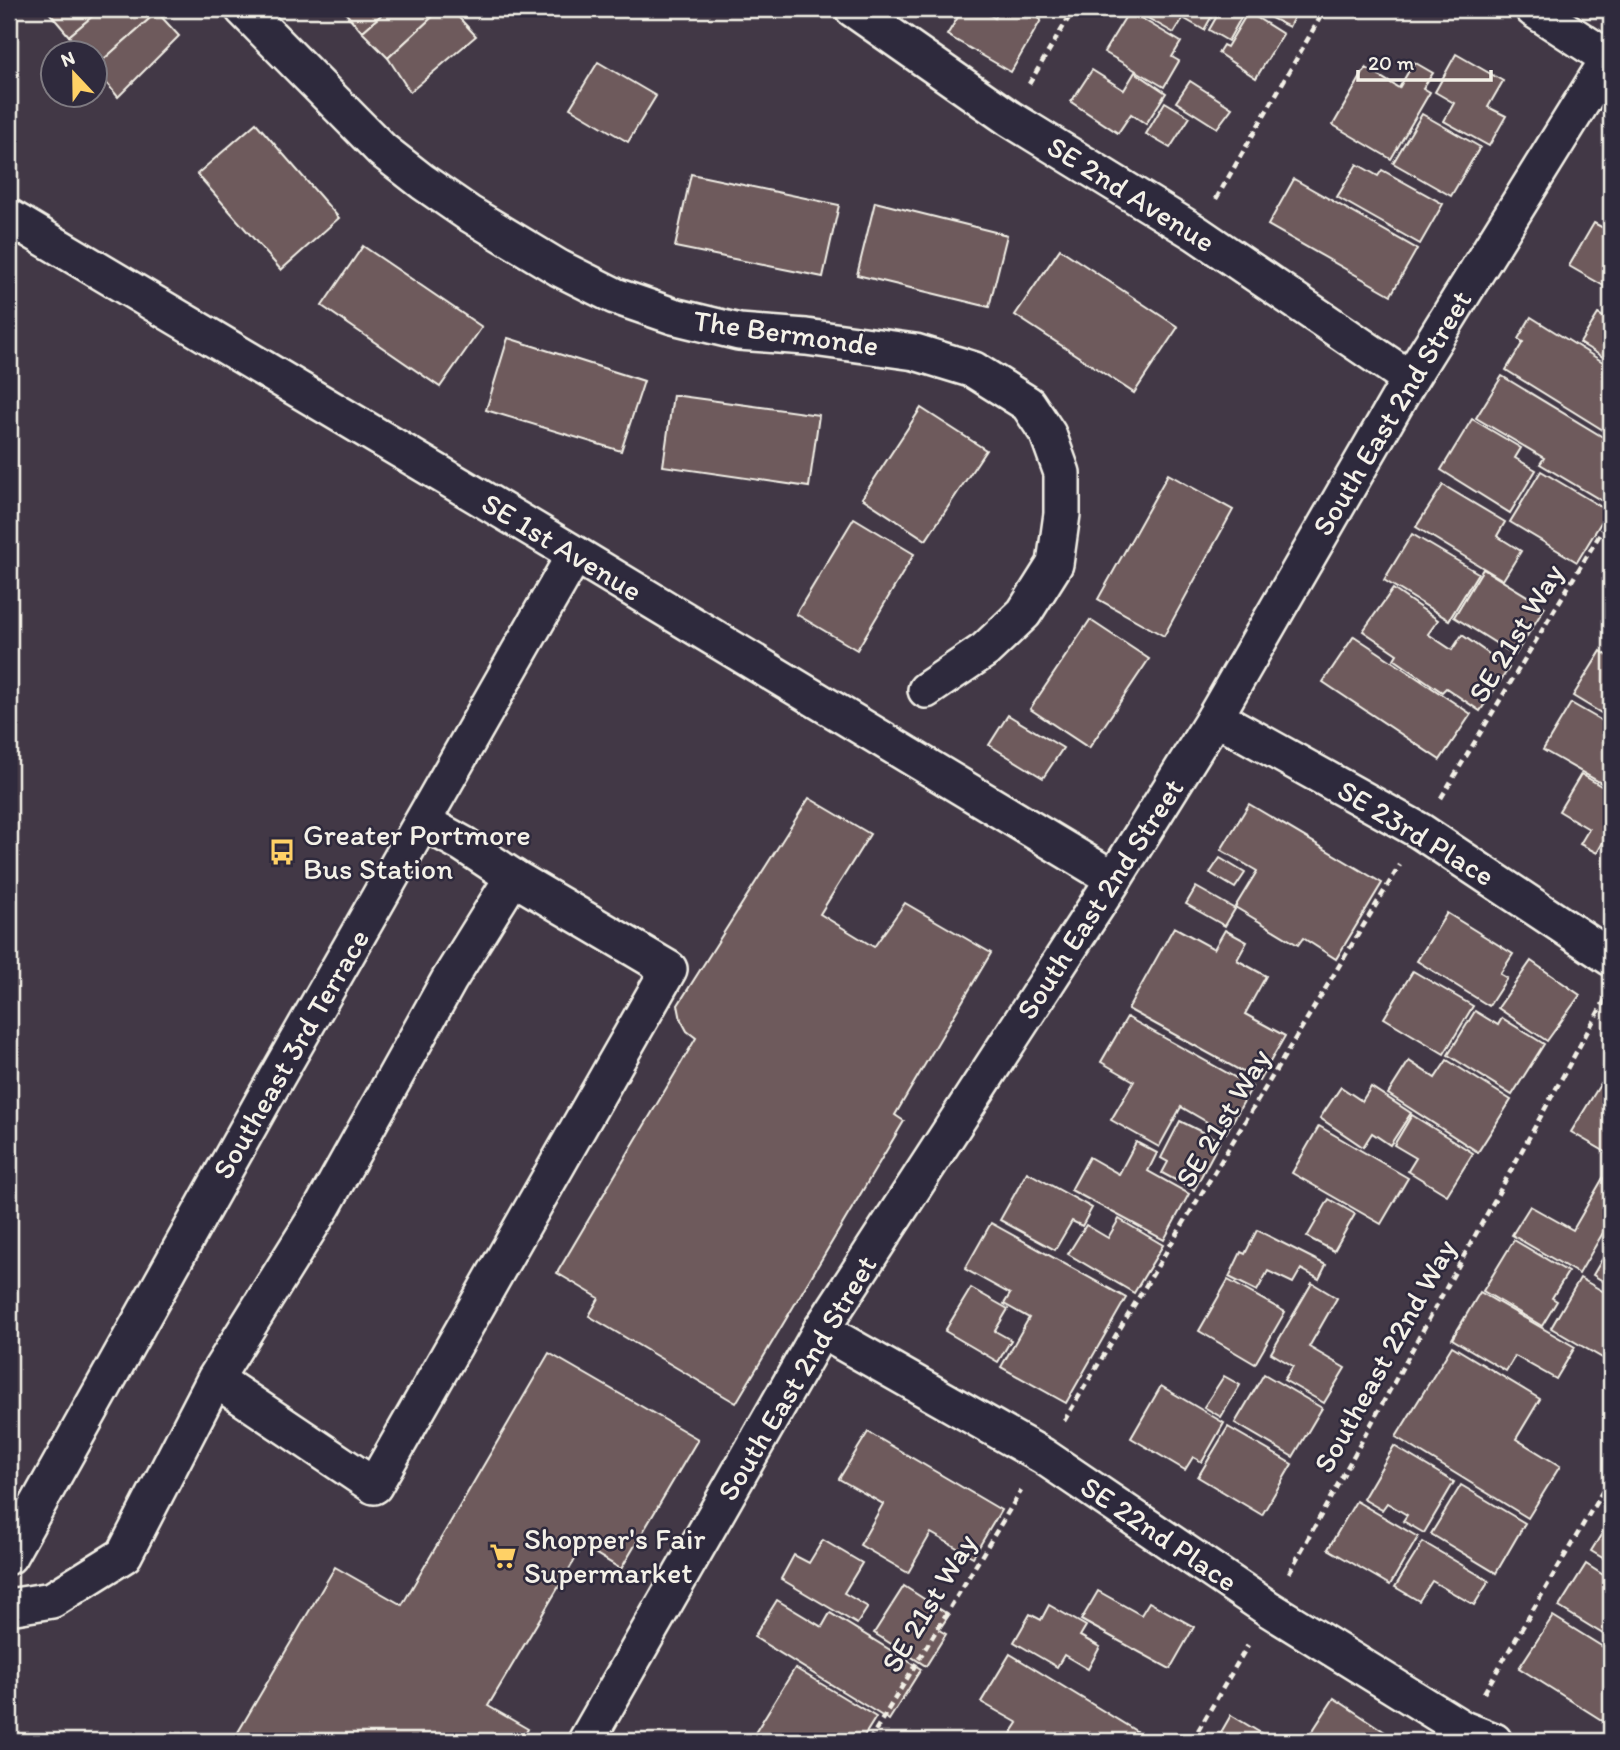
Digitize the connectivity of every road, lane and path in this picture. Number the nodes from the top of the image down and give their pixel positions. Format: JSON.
{"nodes":[{"id":1,"x":243,"y":9,"type":"edge"},
{"id":2,"x":853,"y":9,"type":"edge"},
{"id":3,"x":1074,"y":9,"type":"edge"},
{"id":4,"x":1325,"y":9,"type":"edge"},
{"id":5,"x":1533,"y":9,"type":"edge"},
{"id":6,"x":1610,"y":58,"type":"edge"},
{"id":7,"x":1009,"y":118,"type":"junction"},
{"id":8,"x":9,"y":217,"type":"edge"},
{"id":9,"x":1196,"y":233,"type":"junction"},
{"id":10,"x":1409,"y":379,"type":"junction"},
{"id":11,"x":1611,"y":516,"type":"edge"},
{"id":12,"x":575,"y":554,"type":"junction"},
{"id":13,"x":926,"y":690,"type":"dead end"},
{"id":14,"x":1215,"y":717,"type":"junction"},
{"id":15,"x":423,"y":822,"type":"junction"},
{"id":16,"x":1420,"y":831,"type":"junction"},
{"id":17,"x":513,"y":877,"type":"junction"},
{"id":18,"x":1114,"y":879,"type":"junction"},
{"id":19,"x":1611,"y":958,"type":"edge"},
{"id":20,"x":1611,"y":988,"type":"edge"},
{"id":21,"x":821,"y":1330,"type":"junction"},
{"id":22,"x":215,"y":1379,"type":"junction"},
{"id":23,"x":1043,"y":1456,"type":"junction"},
{"id":24,"x":1611,"y":1477,"type":"edge"},
{"id":25,"x":9,"y":1556,"type":"edge"},
{"id":26,"x":9,"y":1608,"type":"edge"},
{"id":27,"x":1269,"y":1609,"type":"junction"},
{"id":28,"x":1479,"y":1735,"type":"edge"},
{"id":29,"x":586,"y":1741,"type":"edge"},
{"id":30,"x":869,"y":1741,"type":"edge"},
{"id":31,"x":1192,"y":1741,"type":"edge"}],
"edges":[{"from":1,"to":13,"type":"street","name":"The Bermonde"},
{"from":2,"to":7,"type":"street","name":"SE 2nd Avenue"},
{"from":3,"to":7,"type":"path"},
{"from":4,"to":9,"type":"path"},
{"from":5,"to":6,"type":"street"},
{"from":6,"to":10,"type":"street","name":"South East 2nd Street"},
{"from":7,"to":9,"type":"street","name":"SE 2nd Avenue"},
{"from":8,"to":12,"type":"street","name":"SE 1st Avenue"},
{"from":9,"to":10,"type":"street","name":"SE 2nd Avenue"},
{"from":10,"to":14,"type":"street","name":"South East 2nd Street"},
{"from":11,"to":16,"type":"path","name":"SE 21st Way"},
{"from":12,"to":15,"type":"street","name":"Southeast 3rd Terrace"},
{"from":12,"to":18,"type":"street","name":"SE 1st Avenue"},
{"from":14,"to":16,"type":"street","name":"SE 23rd Place"},
{"from":14,"to":18,"type":"street","name":"South East 2nd Street"},
{"from":15,"to":17,"type":"street"},
{"from":15,"to":25,"type":"street","name":"Southeast 3rd Terrace"},
{"from":16,"to":19,"type":"street","name":"SE 23rd Place"},
{"from":16,"to":23,"type":"path","name":"SE 21st Way"},
{"from":17,"to":22,"type":"street"},
{"from":17,"to":22,"type":"street"},
{"from":18,"to":21,"type":"street","name":"South East 2nd Street"},
{"from":20,"to":27,"type":"path","name":"Southeast 22nd Way"},
{"from":21,"to":23,"type":"street","name":"SE 22nd Place"},
{"from":21,"to":29,"type":"street","name":"South East 2nd Street"},
{"from":22,"to":26,"type":"street"},
{"from":23,"to":27,"type":"street","name":"SE 22nd Place"},
{"from":23,"to":30,"type":"path","name":"SE 21st Way"},
{"from":24,"to":28,"type":"path"},
{"from":27,"to":28,"type":"street","name":"SE 22nd Place"},
{"from":27,"to":31,"type":"path","name":"Southeast 22nd Way"}]}
